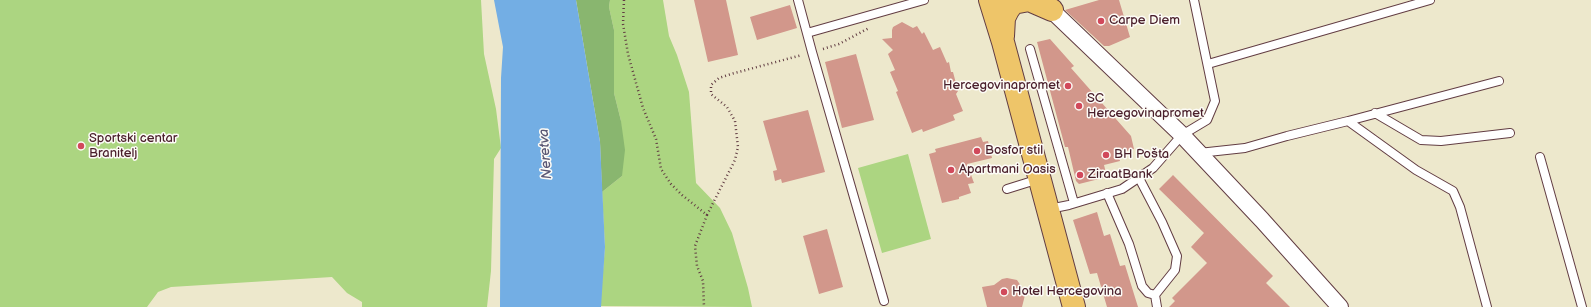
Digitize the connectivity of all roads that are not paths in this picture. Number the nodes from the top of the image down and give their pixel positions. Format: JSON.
{"nodes":[{"id":1,"x":798,"y":0,"type":"edge"},
{"id":2,"x":924,"y":0,"type":"edge"},
{"id":3,"x":990,"y":0,"type":"edge"},
{"id":4,"x":1194,"y":0,"type":"edge"},
{"id":5,"x":1430,"y":0,"type":"edge"},
{"id":6,"x":1045,"y":3,"type":"edge"},
{"id":7,"x":807,"y":33,"type":"junction"},
{"id":8,"x":1003,"y":42,"type":"junction"},
{"id":9,"x":1030,"y":49,"type":"dead end"},
{"id":10,"x":1208,"y":64,"type":"junction"},
{"id":11,"x":1499,"y":81,"type":"dead end"},
{"id":12,"x":1375,"y":113,"type":"junction"},
{"id":13,"x":1348,"y":121,"type":"junction"},
{"id":14,"x":1510,"y":133,"type":"dead end"},
{"id":15,"x":1182,"y":136,"type":"junction"},
{"id":16,"x":1198,"y":153,"type":"junction"},
{"id":17,"x":1540,"y":157,"type":"dead end"},
{"id":18,"x":1139,"y":178,"type":"junction"},
{"id":19,"x":1040,"y":179,"type":"junction"},
{"id":20,"x":1007,"y":189,"type":"dead end"},
{"id":21,"x":1107,"y":193,"type":"junction"},
{"id":22,"x":1074,"y":203,"type":"junction"},
{"id":23,"x":1048,"y":209,"type":"junction"},
{"id":24,"x":1155,"y":295,"type":"junction"},
{"id":25,"x":884,"y":301,"type":"dead end"},
{"id":26,"x":1074,"y":307,"type":"edge"},
{"id":27,"x":1157,"y":307,"type":"edge"},
{"id":28,"x":1340,"y":307,"type":"edge"},
{"id":29,"x":1486,"y":307,"type":"edge"},
{"id":30,"x":1582,"y":307,"type":"edge"}],
"edges":[{"from":1,"to":7,"type":"lane"},
{"from":2,"to":7,"type":"lane"},
{"from":3,"to":8,"type":"main road"},
{"from":4,"to":10,"type":"lane"},
{"from":5,"to":10,"type":"lane"},
{"from":6,"to":8,"type":"main road"},
{"from":6,"to":15,"type":"street"},
{"from":7,"to":25,"type":"lane"},
{"from":8,"to":19,"type":"main road"},
{"from":9,"to":22,"type":"lane"},
{"from":10,"to":15,"type":"lane"},
{"from":11,"to":12,"type":"lane"},
{"from":12,"to":13,"type":"lane"},
{"from":12,"to":14,"type":"lane"},
{"from":13,"to":16,"type":"lane"},
{"from":13,"to":29,"type":"lane"},
{"from":15,"to":16,"type":"street"},
{"from":15,"to":18,"type":"lane"},
{"from":16,"to":28,"type":"street"},
{"from":17,"to":30,"type":"lane"},
{"from":18,"to":21,"type":"lane"},
{"from":18,"to":24,"type":"lane"},
{"from":19,"to":20,"type":"lane"},
{"from":19,"to":23,"type":"main road"},
{"from":21,"to":22,"type":"lane"},
{"from":21,"to":24,"type":"lane"},
{"from":22,"to":23,"type":"lane"},
{"from":23,"to":26,"type":"main road"},
{"from":24,"to":27,"type":"lane"}]}
